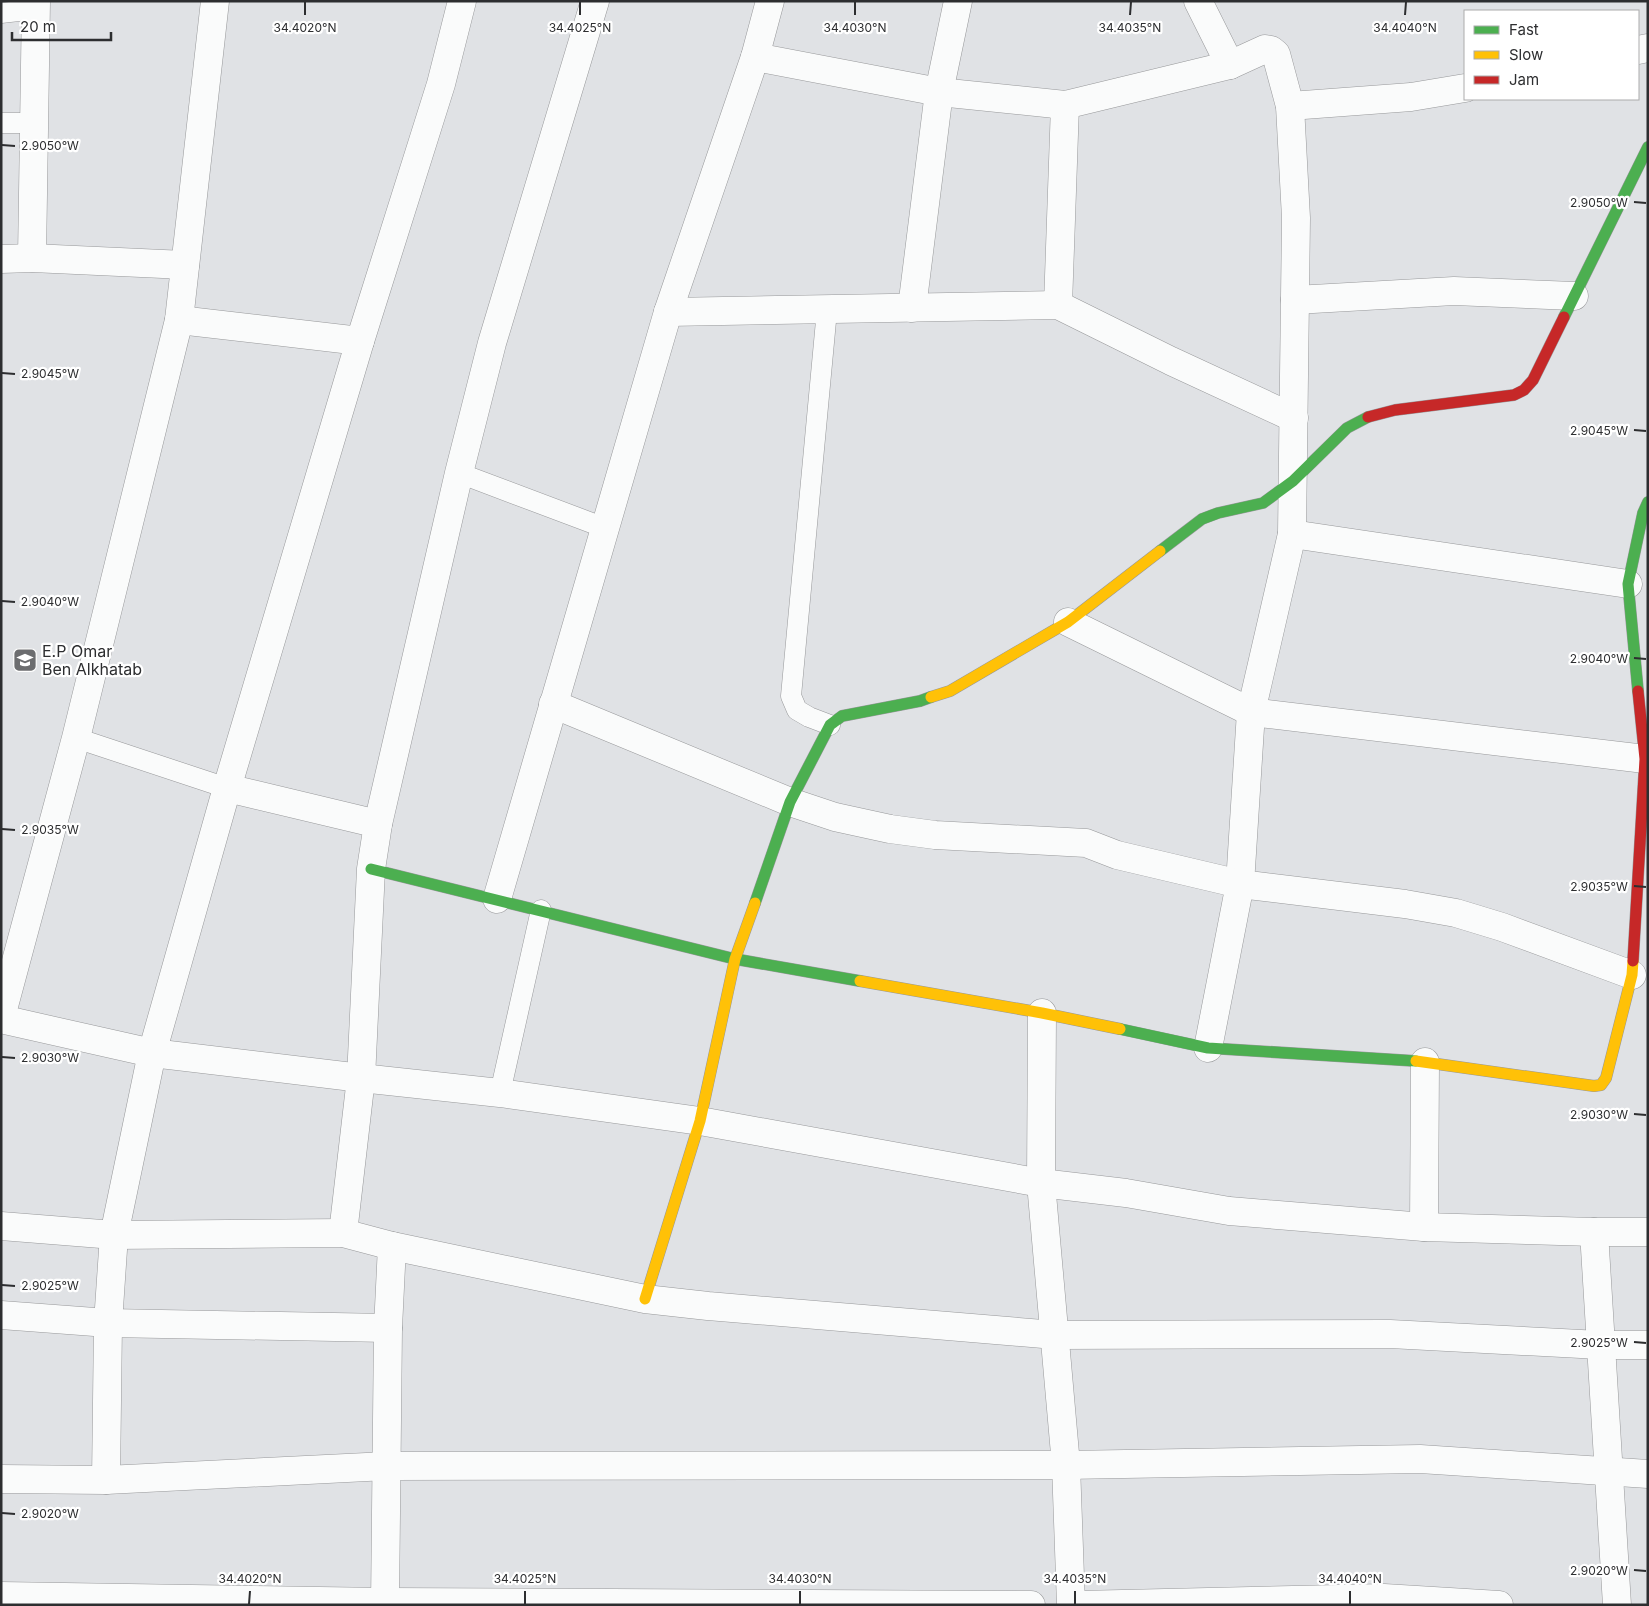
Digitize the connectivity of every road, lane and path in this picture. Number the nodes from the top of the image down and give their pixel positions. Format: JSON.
{"nodes":[{"id":1,"x":215,"y":1,"type":"edge"},
{"id":2,"x":462,"y":1,"type":"edge"},
{"id":3,"x":595,"y":1,"type":"edge"},
{"id":4,"x":770,"y":1,"type":"edge"},
{"id":5,"x":958,"y":1,"type":"edge"},
{"id":6,"x":1198,"y":1,"type":"edge"},
{"id":7,"x":36,"y":5,"type":"edge"},
{"id":8,"x":1,"y":12,"type":"edge"},
{"id":9,"x":755,"y":57,"type":"junction"},
{"id":10,"x":1230,"y":65,"type":"junction"},
{"id":11,"x":1464,"y":88,"type":"edge"},
{"id":12,"x":939,"y":92,"type":"junction"},
{"id":13,"x":1065,"y":105,"type":"junction"},
{"id":14,"x":1290,"y":106,"type":"junction"},
{"id":15,"x":1,"y":123,"type":"edge"},
{"id":16,"x":34,"y":123,"type":"junction"},
{"id":17,"x":1648,"y":147,"type":"edge"},
{"id":18,"x":1,"y":258,"type":"edge"},
{"id":19,"x":32,"y":258,"type":"junction"},
{"id":20,"x":185,"y":265,"type":"junction"},
{"id":21,"x":1574,"y":296,"type":"junction"},
{"id":22,"x":1295,"y":300,"type":"junction"},
{"id":23,"x":1058,"y":305,"type":"junction"},
{"id":24,"x":912,"y":308,"type":"junction"},
{"id":25,"x":827,"y":310,"type":"junction"},
{"id":26,"x":668,"y":312,"type":"junction"},
{"id":27,"x":179,"y":320,"type":"junction"},
{"id":28,"x":360,"y":341,"type":"junction"},
{"id":29,"x":1294,"y":418,"type":"junction"},
{"id":30,"x":460,"y":473,"type":"junction"},
{"id":31,"x":1293,"y":481,"type":"junction"},
{"id":32,"x":1648,"y":502,"type":"edge"},
{"id":33,"x":605,"y":528,"type":"junction"},
{"id":34,"x":1292,"y":534,"type":"junction"},
{"id":35,"x":1642,"y":542,"type":"edge"},
{"id":36,"x":1628,"y":584,"type":"junction"},
{"id":37,"x":1068,"y":622,"type":"junction"},
{"id":38,"x":553,"y":704,"type":"junction"},
{"id":39,"x":1251,"y":712,"type":"junction"},
{"id":40,"x":830,"y":725,"type":"junction"},
{"id":41,"x":76,"y":738,"type":"junction"},
{"id":42,"x":1646,"y":759,"type":"junction"},
{"id":43,"x":227,"y":788,"type":"junction"},
{"id":44,"x":790,"y":802,"type":"junction"},
{"id":45,"x":378,"y":824,"type":"junction"},
{"id":46,"x":371,"y":869,"type":"junction"},
{"id":47,"x":1240,"y":884,"type":"junction"},
{"id":48,"x":497,"y":899,"type":"junction"},
{"id":49,"x":541,"y":910,"type":"junction"},
{"id":50,"x":1642,"y":930,"type":"edge"},
{"id":51,"x":735,"y":959,"type":"junction"},
{"id":52,"x":1632,"y":975,"type":"junction"},
{"id":53,"x":1042,"y":1013,"type":"junction"},
{"id":54,"x":1,"y":1018,"type":"edge"},
{"id":55,"x":1208,"y":1048,"type":"junction"},
{"id":56,"x":152,"y":1052,"type":"junction"},
{"id":57,"x":1425,"y":1062,"type":"junction"},
{"id":58,"x":361,"y":1078,"type":"junction"},
{"id":59,"x":500,"y":1093,"type":"junction"},
{"id":60,"x":700,"y":1121,"type":"junction"},
{"id":61,"x":1042,"y":1182,"type":"junction"},
{"id":62,"x":1,"y":1226,"type":"edge"},
{"id":63,"x":1424,"y":1227,"type":"junction"},
{"id":64,"x":1594,"y":1232,"type":"junction"},
{"id":65,"x":1648,"y":1232,"type":"edge"},
{"id":66,"x":343,"y":1233,"type":"junction"},
{"id":67,"x":114,"y":1236,"type":"junction"},
{"id":68,"x":392,"y":1246,"type":"junction"},
{"id":69,"x":645,"y":1299,"type":"junction"},
{"id":70,"x":1,"y":1315,"type":"edge"},
{"id":71,"x":108,"y":1323,"type":"junction"},
{"id":72,"x":388,"y":1328,"type":"junction"},
{"id":73,"x":1055,"y":1335,"type":"junction"},
{"id":74,"x":1600,"y":1345,"type":"junction"},
{"id":75,"x":1648,"y":1345,"type":"edge"},
{"id":76,"x":1066,"y":1465,"type":"junction"},
{"id":77,"x":387,"y":1466,"type":"junction"},
{"id":78,"x":1608,"y":1472,"type":"junction"},
{"id":79,"x":1648,"y":1474,"type":"edge"},
{"id":80,"x":1,"y":1479,"type":"edge"},
{"id":81,"x":106,"y":1480,"type":"junction"},
{"id":82,"x":1,"y":1596,"type":"edge"},
{"id":83,"x":385,"y":1603,"type":"edge"},
{"id":84,"x":1031,"y":1605,"type":"edge"},
{"id":85,"x":1071,"y":1605,"type":"edge"},
{"id":86,"x":1079,"y":1605,"type":"edge"},
{"id":87,"x":1499,"y":1605,"type":"edge"},
{"id":88,"x":1617,"y":1605,"type":"edge"}],
"edges":[{"from":1,"to":20,"type":"street"},
{"from":2,"to":28,"type":"street"},
{"from":3,"to":30,"type":"street"},
{"from":4,"to":9,"type":"street"},
{"from":5,"to":12,"type":"street"},
{"from":6,"to":10,"type":"street"},
{"from":7,"to":8,"type":"lane"},
{"from":7,"to":16,"type":"street"},
{"from":9,"to":12,"type":"street"},
{"from":9,"to":26,"type":"street"},
{"from":10,"to":13,"type":"street"},
{"from":10,"to":14,"type":"street"},
{"from":11,"to":14,"type":"street"},
{"from":12,"to":13,"type":"street"},
{"from":12,"to":24,"type":"street"},
{"from":13,"to":23,"type":"street"},
{"from":14,"to":22,"type":"street"},
{"from":15,"to":16,"type":"lane"},
{"from":16,"to":19,"type":"street"},
{"from":17,"to":21,"type":"street"},
{"from":18,"to":19,"type":"street"},
{"from":19,"to":20,"type":"street"},
{"from":20,"to":27,"type":"street"},
{"from":21,"to":22,"type":"street"},
{"from":21,"to":31,"type":"street"},
{"from":22,"to":29,"type":"street"},
{"from":23,"to":24,"type":"street"},
{"from":23,"to":29,"type":"street"},
{"from":24,"to":25,"type":"street"},
{"from":25,"to":26,"type":"street"},
{"from":25,"to":40,"type":"lane"},
{"from":26,"to":33,"type":"street"},
{"from":27,"to":28,"type":"street"},
{"from":27,"to":41,"type":"street"},
{"from":28,"to":43,"type":"street"},
{"from":29,"to":31,"type":"street"},
{"from":30,"to":33,"type":"lane"},
{"from":30,"to":45,"type":"street"},
{"from":31,"to":34,"type":"street"},
{"from":31,"to":37,"type":"street"},
{"from":32,"to":35,"type":"street"},
{"from":33,"to":38,"type":"street"},
{"from":34,"to":36,"type":"street"},
{"from":34,"to":39,"type":"street"},
{"from":35,"to":36,"type":"street"},
{"from":36,"to":42,"type":"street"},
{"from":37,"to":39,"type":"street"},
{"from":37,"to":40,"type":"street"},
{"from":38,"to":44,"type":"street"},
{"from":38,"to":48,"type":"street"},
{"from":39,"to":42,"type":"street"},
{"from":39,"to":47,"type":"street"},
{"from":40,"to":44,"type":"street"},
{"from":41,"to":43,"type":"lane"},
{"from":41,"to":54,"type":"street"},
{"from":42,"to":50,"type":"street"},
{"from":43,"to":45,"type":"street"},
{"from":43,"to":56,"type":"street"},
{"from":44,"to":47,"type":"street"},
{"from":44,"to":51,"type":"street"},
{"from":45,"to":46,"type":"street"},
{"from":46,"to":48,"type":"street"},
{"from":46,"to":58,"type":"street"},
{"from":47,"to":52,"type":"street"},
{"from":47,"to":55,"type":"street"},
{"from":48,"to":49,"type":"street"},
{"from":49,"to":51,"type":"street"},
{"from":49,"to":59,"type":"lane"},
{"from":50,"to":52,"type":"street"},
{"from":51,"to":53,"type":"street"},
{"from":51,"to":60,"type":"street"},
{"from":52,"to":57,"type":"street"},
{"from":53,"to":55,"type":"street"},
{"from":53,"to":61,"type":"street"},
{"from":54,"to":56,"type":"street"},
{"from":55,"to":57,"type":"street"},
{"from":56,"to":58,"type":"street"},
{"from":56,"to":67,"type":"street"},
{"from":57,"to":63,"type":"street"},
{"from":58,"to":59,"type":"street"},
{"from":58,"to":66,"type":"street"},
{"from":59,"to":60,"type":"street"},
{"from":60,"to":61,"type":"street"},
{"from":60,"to":69,"type":"street"},
{"from":61,"to":63,"type":"street"},
{"from":61,"to":73,"type":"street"},
{"from":62,"to":67,"type":"street"},
{"from":63,"to":64,"type":"street"},
{"from":64,"to":65,"type":"street"},
{"from":64,"to":74,"type":"street"},
{"from":66,"to":67,"type":"street"},
{"from":66,"to":68,"type":"street"},
{"from":67,"to":71,"type":"street"},
{"from":68,"to":69,"type":"street"},
{"from":68,"to":72,"type":"street"},
{"from":69,"to":73,"type":"street"},
{"from":70,"to":71,"type":"street"},
{"from":71,"to":72,"type":"street"},
{"from":71,"to":81,"type":"street"},
{"from":72,"to":77,"type":"street"},
{"from":73,"to":74,"type":"street"},
{"from":73,"to":76,"type":"street"},
{"from":74,"to":75,"type":"street"},
{"from":74,"to":78,"type":"street"},
{"from":76,"to":77,"type":"street"},
{"from":76,"to":78,"type":"street"},
{"from":76,"to":85,"type":"street"},
{"from":77,"to":81,"type":"street"},
{"from":77,"to":83,"type":"street"},
{"from":78,"to":79,"type":"street"},
{"from":78,"to":88,"type":"street"},
{"from":80,"to":81,"type":"street"},
{"from":82,"to":83,"type":"street"},
{"from":83,"to":84,"type":"street"},
{"from":86,"to":87,"type":"street"}]}
